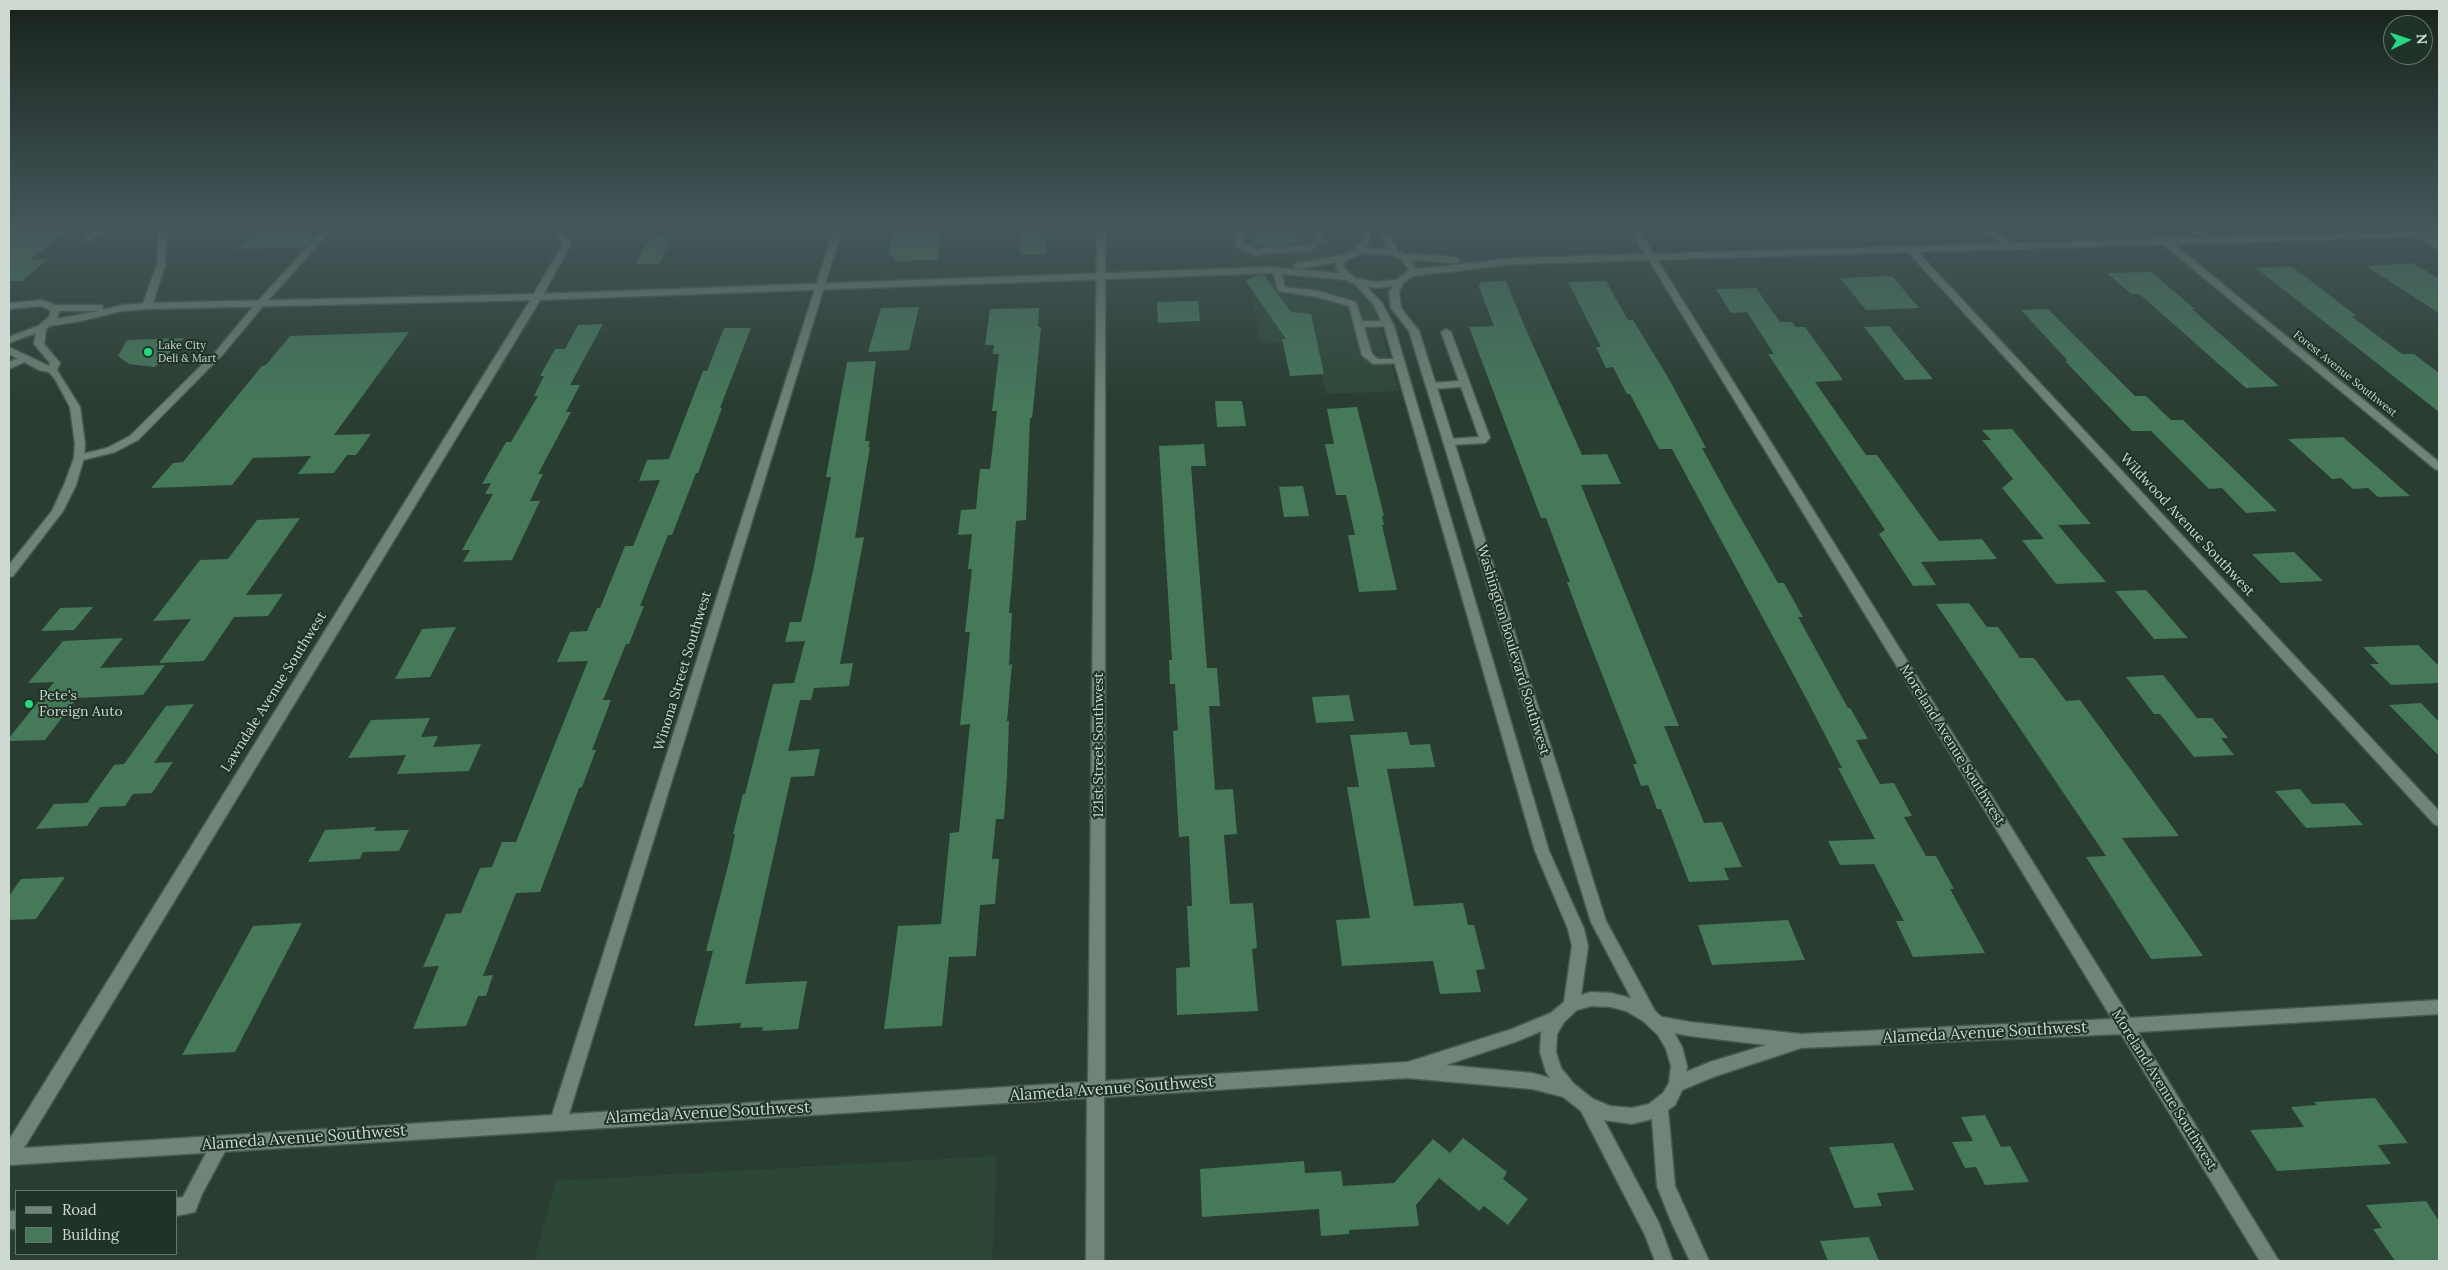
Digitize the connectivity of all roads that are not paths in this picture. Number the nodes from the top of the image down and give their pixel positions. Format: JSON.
{"nodes":[{"id":1,"x":153,"y":288,"type":"edge"},
{"id":2,"x":274,"y":288,"type":"edge"},
{"id":3,"x":542,"y":288,"type":"edge"},
{"id":4,"x":782,"y":288,"type":"edge"},
{"id":5,"x":818,"y":288,"type":"edge"},
{"id":6,"x":1100,"y":288,"type":"edge"},
{"id":7,"x":1281,"y":288,"type":"edge"},
{"id":8,"x":1362,"y":288,"type":"edge"},
{"id":9,"x":1395,"y":288,"type":"edge"},
{"id":10,"x":1671,"y":288,"type":"edge"},
{"id":11,"x":1947,"y":288,"type":"edge"},
{"id":12,"x":2222,"y":288,"type":"edge"},
{"id":13,"x":537,"y":297,"type":"junction"},
{"id":14,"x":260,"y":304,"type":"junction"},
{"id":15,"x":9,"y":306,"type":"edge"},
{"id":16,"x":147,"y":306,"type":"junction"},
{"id":17,"x":54,"y":308,"type":"junction"},
{"id":18,"x":122,"y":308,"type":"junction"},
{"id":19,"x":1388,"y":323,"type":"junction"},
{"id":20,"x":1359,"y":324,"type":"junction"},
{"id":21,"x":44,"y":325,"type":"junction"},
{"id":22,"x":1446,"y":332,"type":"dead end"},
{"id":23,"x":9,"y":340,"type":"edge"},
{"id":24,"x":9,"y":350,"type":"edge"},
{"id":25,"x":26,"y":358,"type":"junction"},
{"id":26,"x":1399,"y":361,"type":"junction"},
{"id":27,"x":9,"y":366,"type":"edge"},
{"id":28,"x":52,"y":370,"type":"junction"},
{"id":29,"x":1466,"y":384,"type":"junction"},
{"id":30,"x":1431,"y":386,"type":"junction"},
{"id":31,"x":1449,"y":442,"type":"junction"},
{"id":32,"x":79,"y":458,"type":"junction"},
{"id":33,"x":2439,"y":467,"type":"edge"},
{"id":34,"x":9,"y":573,"type":"edge"},
{"id":35,"x":2439,"y":820,"type":"edge"},
{"id":36,"x":1572,"y":1005,"type":"junction"},
{"id":37,"x":2439,"y":1007,"type":"edge"},
{"id":38,"x":1558,"y":1017,"type":"junction"},
{"id":39,"x":1653,"y":1019,"type":"junction"},
{"id":40,"x":2125,"y":1026,"type":"junction"},
{"id":41,"x":1801,"y":1041,"type":"junction"},
{"id":42,"x":1407,"y":1070,"type":"junction"},
{"id":43,"x":1677,"y":1084,"type":"junction"},
{"id":44,"x":1097,"y":1090,"type":"junction"},
{"id":45,"x":1568,"y":1090,"type":"junction"},
{"id":46,"x":1587,"y":1105,"type":"junction"},
{"id":47,"x":1659,"y":1106,"type":"junction"},
{"id":48,"x":558,"y":1123,"type":"junction"},
{"id":49,"x":220,"y":1144,"type":"junction"},
{"id":50,"x":9,"y":1156,"type":"edge"},
{"id":51,"x":178,"y":1207,"type":"edge"},
{"id":52,"x":1095,"y":1261,"type":"edge"},
{"id":53,"x":1664,"y":1261,"type":"edge"},
{"id":54,"x":1700,"y":1261,"type":"edge"},
{"id":55,"x":2270,"y":1261,"type":"edge"}],
"edges":[{"from":1,"to":16,"type":"street"},
{"from":2,"to":14,"type":"street"},
{"from":3,"to":13,"type":"street","name":"Lawndale Avenue Southwest"},
{"from":4,"to":13,"type":"street"},
{"from":5,"to":48,"type":"street","name":"Winona Street Southwest"},
{"from":6,"to":44,"type":"street","name":"121st Street Southwest"},
{"from":7,"to":20,"type":"street"},
{"from":8,"to":19,"type":"street","name":"Washington Boulevard Southwest"},
{"from":9,"to":30,"type":"street","name":"Washington Boulevard Southwest"},
{"from":10,"to":40,"type":"street","name":"Moreland Avenue Southwest"},
{"from":11,"to":35,"type":"street","name":"Wildwood Avenue Southwest"},
{"from":12,"to":33,"type":"street","name":"Forest Avenue Southwest"},
{"from":13,"to":14,"type":"street"},
{"from":13,"to":50,"type":"street","name":"Lawndale Avenue Southwest"},
{"from":14,"to":16,"type":"street"},
{"from":14,"to":32,"type":"street"},
{"from":15,"to":17,"type":"street"},
{"from":16,"to":18,"type":"street"},
{"from":17,"to":18,"type":"street"},
{"from":17,"to":21,"type":"street"},
{"from":18,"to":21,"type":"street"},
{"from":19,"to":20,"type":"street"},
{"from":19,"to":26,"type":"street","name":"Washington Boulevard Southwest"},
{"from":20,"to":26,"type":"street"},
{"from":21,"to":23,"type":"street"},
{"from":21,"to":28,"type":"street"},
{"from":22,"to":29,"type":"street"},
{"from":24,"to":25,"type":"street"},
{"from":25,"to":27,"type":"street"},
{"from":25,"to":28,"type":"street"},
{"from":26,"to":36,"type":"street","name":"Washington Boulevard Southwest"},
{"from":28,"to":32,"type":"street"},
{"from":29,"to":30,"type":"street"},
{"from":29,"to":31,"type":"street"},
{"from":30,"to":31,"type":"street","name":"Washington Boulevard Southwest"},
{"from":31,"to":39,"type":"street","name":"Washington Boulevard Southwest"},
{"from":32,"to":34,"type":"street"},
{"from":36,"to":38,"type":"street"},
{"from":36,"to":39,"type":"street"},
{"from":37,"to":40,"type":"street","name":"Alameda Avenue Southwest"},
{"from":38,"to":42,"type":"street","name":"Alameda Avenue Southwest"},
{"from":38,"to":45,"type":"street"},
{"from":39,"to":41,"type":"street","name":"Alameda Avenue Southwest"},
{"from":39,"to":43,"type":"street"},
{"from":40,"to":41,"type":"street","name":"Alameda Avenue Southwest"},
{"from":40,"to":55,"type":"street","name":"Moreland Avenue Southwest"},
{"from":41,"to":43,"type":"street","name":"Alameda Avenue Southwest"},
{"from":42,"to":44,"type":"street","name":"Alameda Avenue Southwest"},
{"from":42,"to":45,"type":"street","name":"Alameda Avenue Southwest"},
{"from":43,"to":47,"type":"street"},
{"from":44,"to":48,"type":"street","name":"Alameda Avenue Southwest"},
{"from":44,"to":52,"type":"street","name":"121st Street Southwest"},
{"from":45,"to":46,"type":"street"},
{"from":46,"to":47,"type":"street"},
{"from":46,"to":53,"type":"street"},
{"from":47,"to":54,"type":"street"},
{"from":48,"to":49,"type":"street","name":"Alameda Avenue Southwest"},
{"from":49,"to":50,"type":"street","name":"Alameda Avenue Southwest"},
{"from":49,"to":51,"type":"street"}]}
